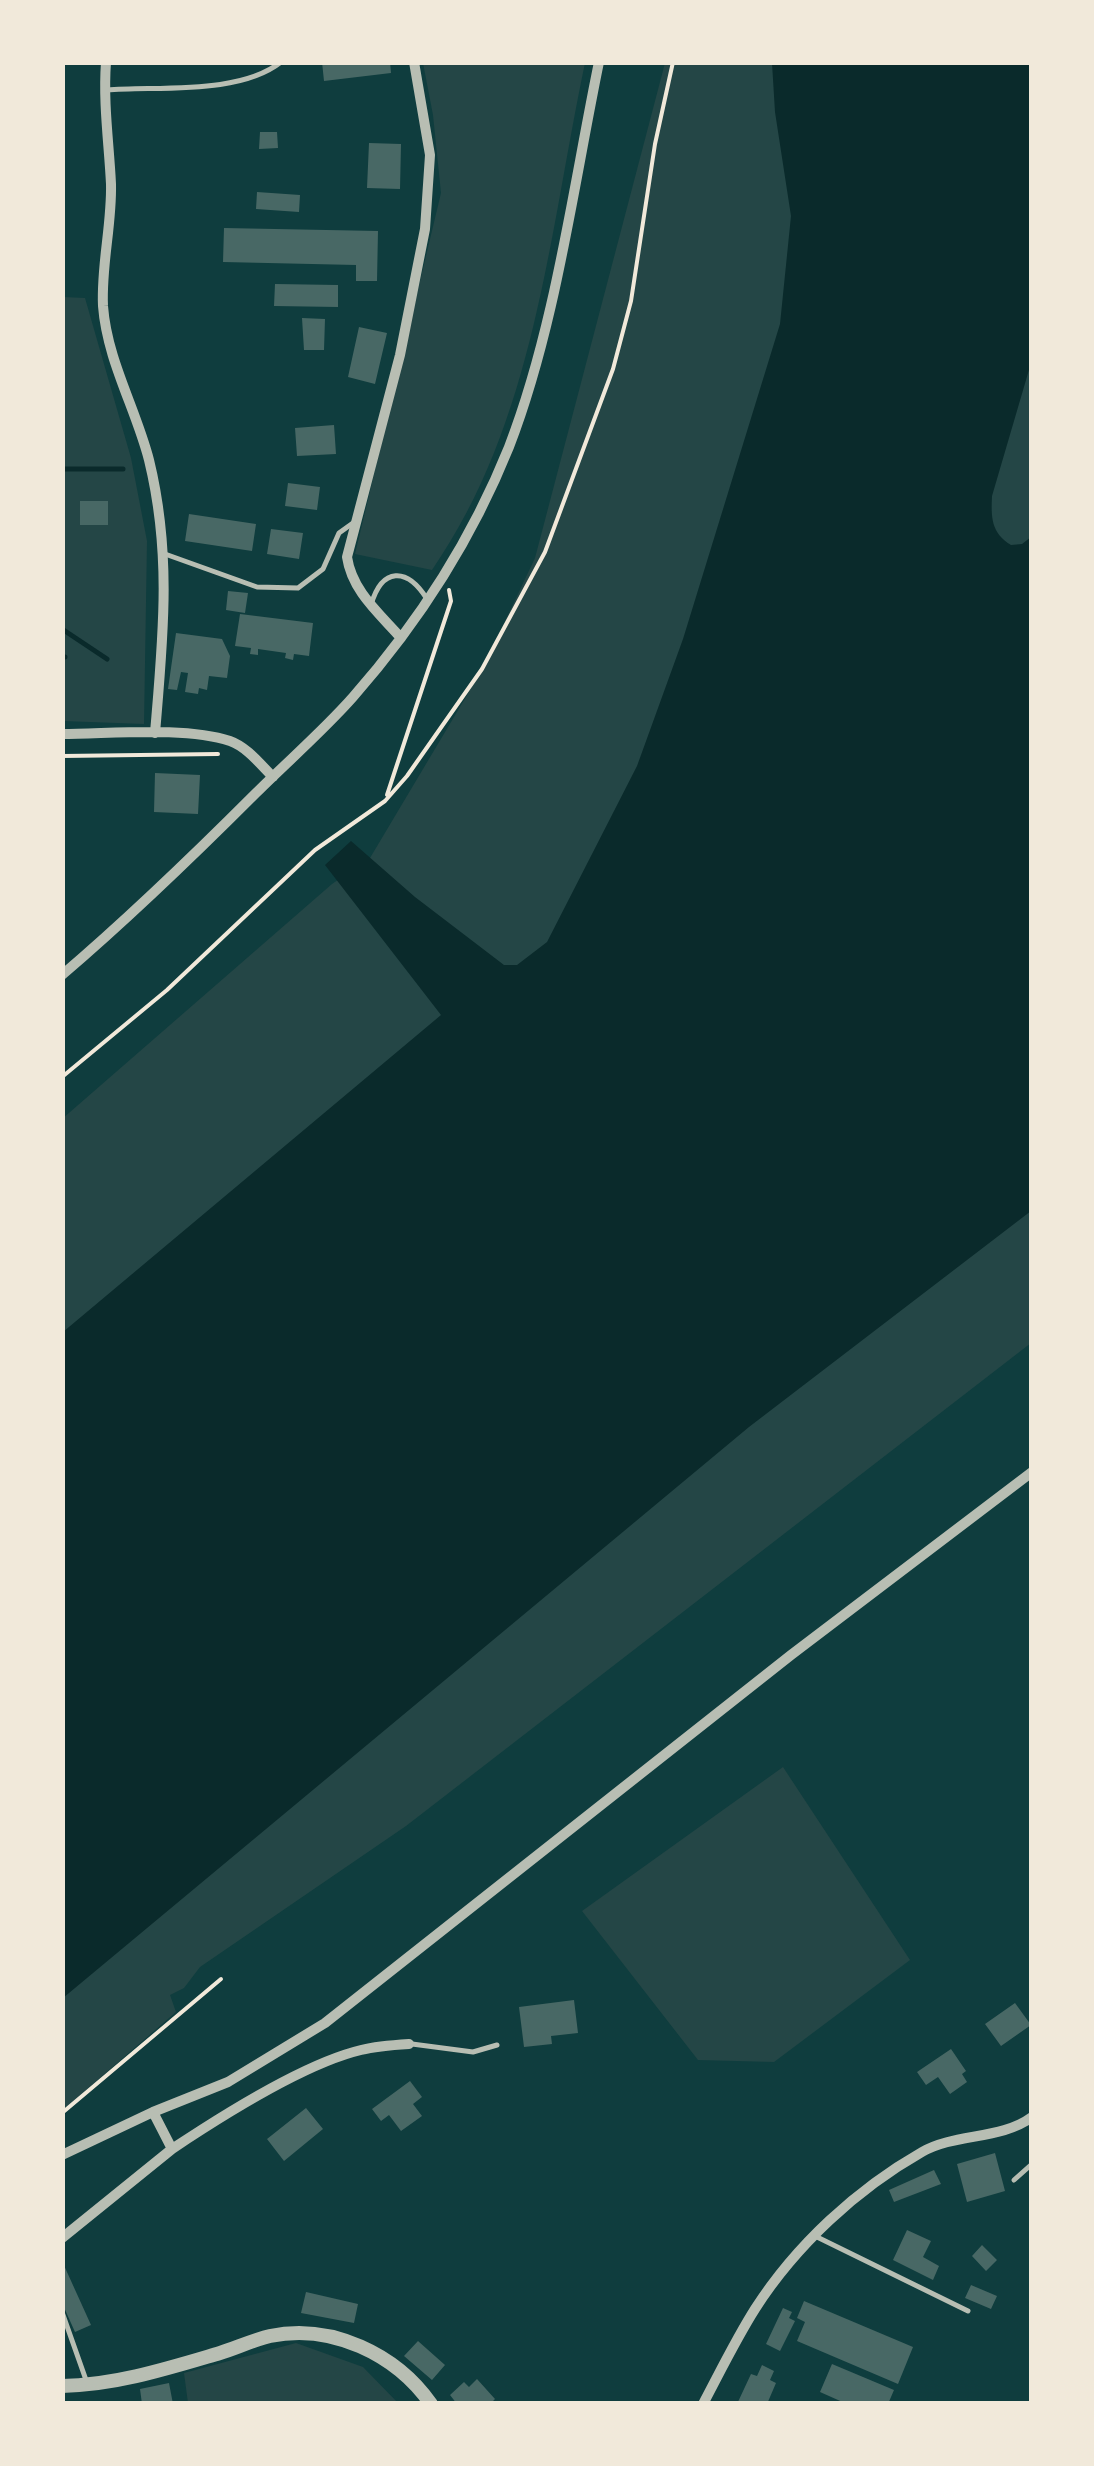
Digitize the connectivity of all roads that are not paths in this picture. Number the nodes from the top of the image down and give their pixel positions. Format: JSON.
{"nodes":[{"id":1,"x":106,"y":62,"type":"edge"},
{"id":2,"x":281,"y":62,"type":"edge"},
{"id":3,"x":414,"y":62,"type":"edge"},
{"id":4,"x":599,"y":62,"type":"edge"},
{"id":5,"x":104,"y":90,"type":"junction"},
{"id":6,"x":357,"y":519,"type":"junction"},
{"id":7,"x":165,"y":554,"type":"junction"},
{"id":8,"x":429,"y":602,"type":"junction"},
{"id":9,"x":371,"y":605,"type":"junction"},
{"id":10,"x":401,"y":638,"type":"junction"},
{"id":11,"x":155,"y":733,"type":"junction"},
{"id":12,"x":62,"y":734,"type":"edge"},
{"id":13,"x":272,"y":776,"type":"junction"},
{"id":14,"x":62,"y":975,"type":"edge"},
{"id":15,"x":1032,"y":1472,"type":"edge"},
{"id":16,"x":408,"y":2044,"type":"joint"},
{"id":17,"x":497,"y":2045,"type":"dead end"},
{"id":18,"x":152,"y":2112,"type":"junction"},
{"id":19,"x":1031,"y":2118,"type":"edge"},
{"id":20,"x":172,"y":2149,"type":"junction"},
{"id":21,"x":62,"y":2155,"type":"edge"},
{"id":22,"x":1032,"y":2164,"type":"edge"},
{"id":23,"x":1014,"y":2180,"type":"dead end"},
{"id":24,"x":814,"y":2236,"type":"junction"},
{"id":25,"x":62,"y":2238,"type":"edge"},
{"id":26,"x":968,"y":2311,"type":"dead end"},
{"id":27,"x":62,"y":2312,"type":"edge"},
{"id":28,"x":87,"y":2384,"type":"junction"},
{"id":29,"x":62,"y":2386,"type":"edge"},
{"id":30,"x":431,"y":2404,"type":"edge"},
{"id":31,"x":703,"y":2404,"type":"edge"}],
"edges":[{"from":1,"to":5,"type":"street"},
{"from":2,"to":5,"type":"lane"},
{"from":3,"to":6,"type":"street"},
{"from":4,"to":8,"type":"street"},
{"from":5,"to":7,"type":"street"},
{"from":6,"to":7,"type":"lane"},
{"from":6,"to":9,"type":"street"},
{"from":7,"to":11,"type":"street"},
{"from":8,"to":9,"type":"lane"},
{"from":8,"to":10,"type":"street"},
{"from":9,"to":10,"type":"street"},
{"from":10,"to":13,"type":"street"},
{"from":11,"to":12,"type":"street"},
{"from":11,"to":13,"type":"street"},
{"from":13,"to":14,"type":"street"},
{"from":15,"to":18,"type":"street"},
{"from":16,"to":17,"type":"lane"},
{"from":16,"to":20,"type":"street"},
{"from":18,"to":20,"type":"street"},
{"from":18,"to":21,"type":"street"},
{"from":19,"to":24,"type":"street"},
{"from":20,"to":25,"type":"street"},
{"from":22,"to":23,"type":"lane"},
{"from":24,"to":26,"type":"lane"},
{"from":24,"to":31,"type":"street"},
{"from":27,"to":28,"type":"lane"},
{"from":28,"to":29,"type":"street"},
{"from":28,"to":30,"type":"street"}]}
